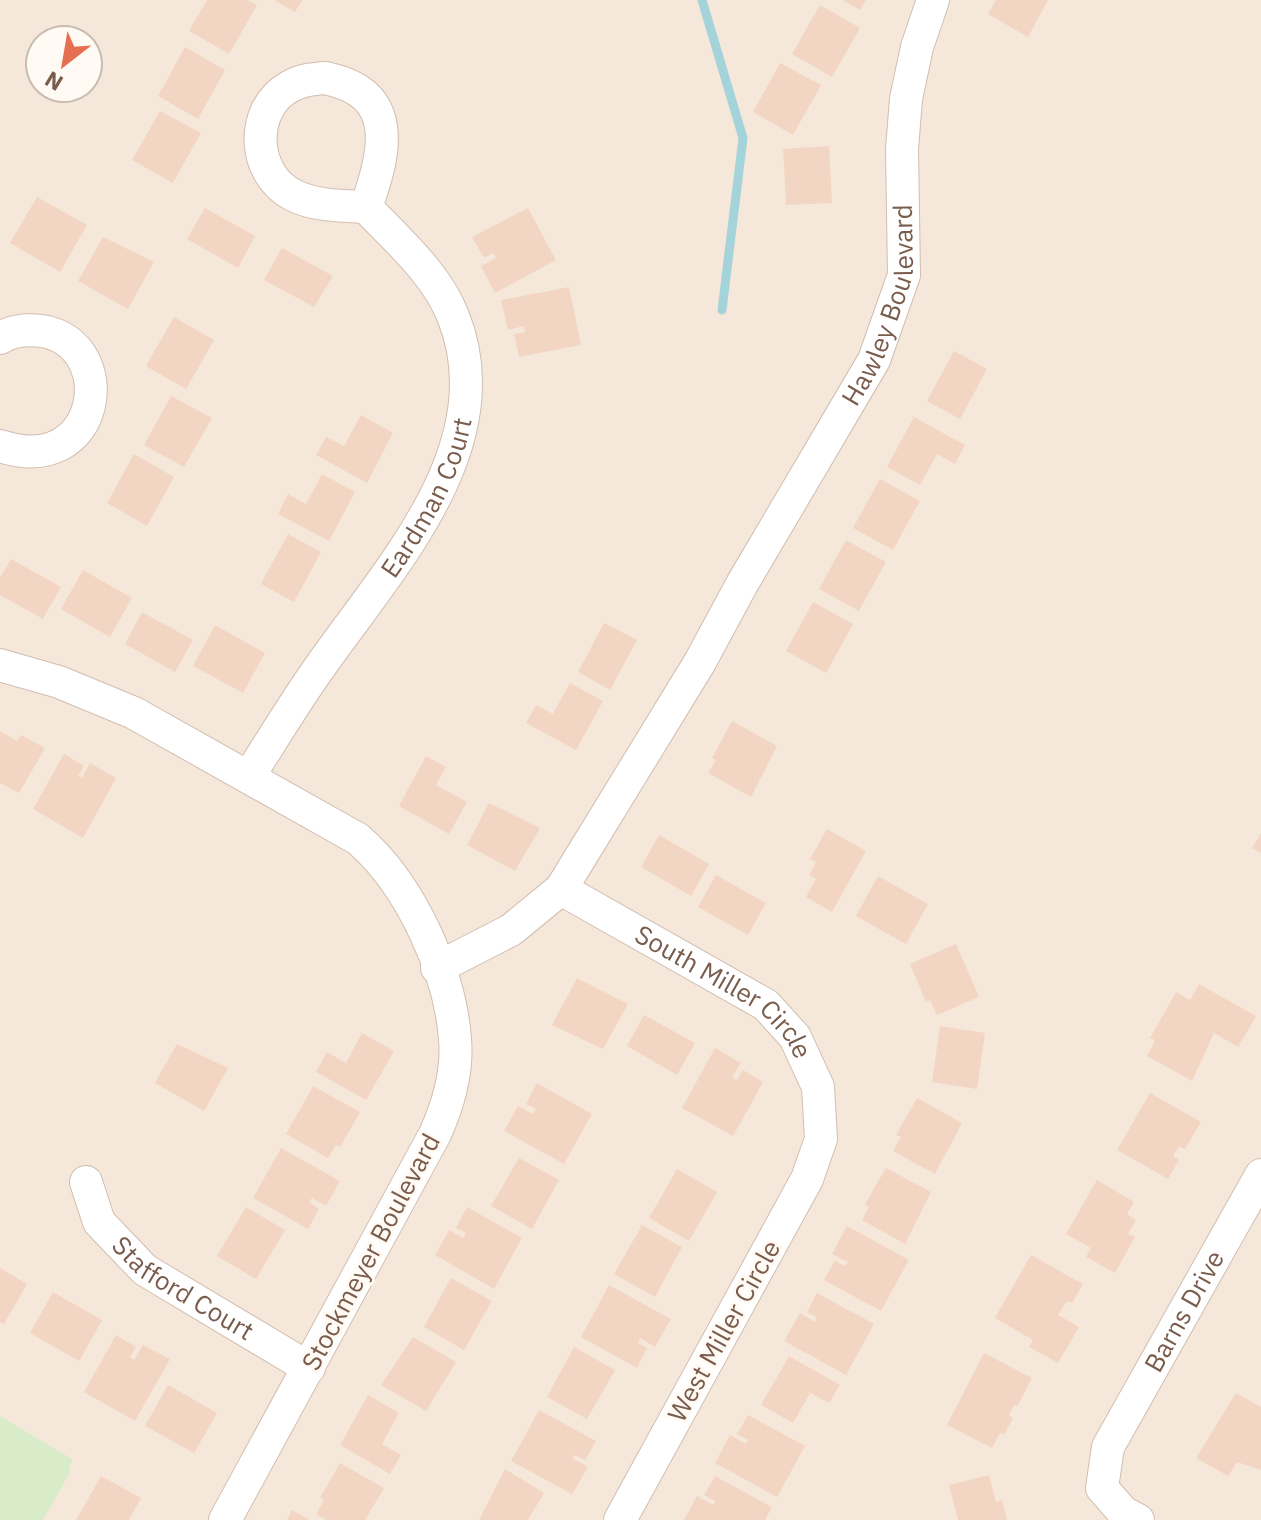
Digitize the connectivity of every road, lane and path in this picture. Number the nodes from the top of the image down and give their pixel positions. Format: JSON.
{"nodes":[{"id":1,"x":933,"y":0,"type":"edge"},
{"id":2,"x":366,"y":207,"type":"junction"},
{"id":3,"x":0,"y":338,"type":"edge"},
{"id":4,"x":0,"y":446,"type":"edge"},
{"id":5,"x":0,"y":665,"type":"edge"},
{"id":6,"x":249,"y":776,"type":"junction"},
{"id":7,"x":561,"y":889,"type":"junction"},
{"id":8,"x":437,"y":968,"type":"junction"},
{"id":9,"x":821,"y":1139,"type":"joint"},
{"id":10,"x":1261,"y":1175,"type":"edge"},
{"id":11,"x":86,"y":1182,"type":"dead end"},
{"id":12,"x":309,"y":1368,"type":"junction"},
{"id":13,"x":225,"y":1520,"type":"edge"},
{"id":14,"x":620,"y":1520,"type":"edge"},
{"id":15,"x":1138,"y":1520,"type":"edge"}],
"edges":[{"from":1,"to":7,"type":"street","name":"Hawley Boulevard"},
{"from":2,"to":2,"type":"street"},
{"from":2,"to":6,"type":"street","name":"Eardman Court"},
{"from":3,"to":4,"type":"street"},
{"from":5,"to":6,"type":"street","name":"Stockmeyer Boulevard"},
{"from":6,"to":8,"type":"street","name":"Stockmeyer Boulevard"},
{"from":7,"to":8,"type":"street"},
{"from":7,"to":9,"type":"street","name":"South Miller Circle"},
{"from":8,"to":12,"type":"street","name":"Stockmeyer Boulevard"},
{"from":9,"to":14,"type":"street","name":"West Miller Circle"},
{"from":10,"to":15,"type":"street","name":"Barns Drive"},
{"from":11,"to":12,"type":"street","name":"Stafford Court"},
{"from":12,"to":13,"type":"street","name":"Stockmeyer Boulevard"}]}
